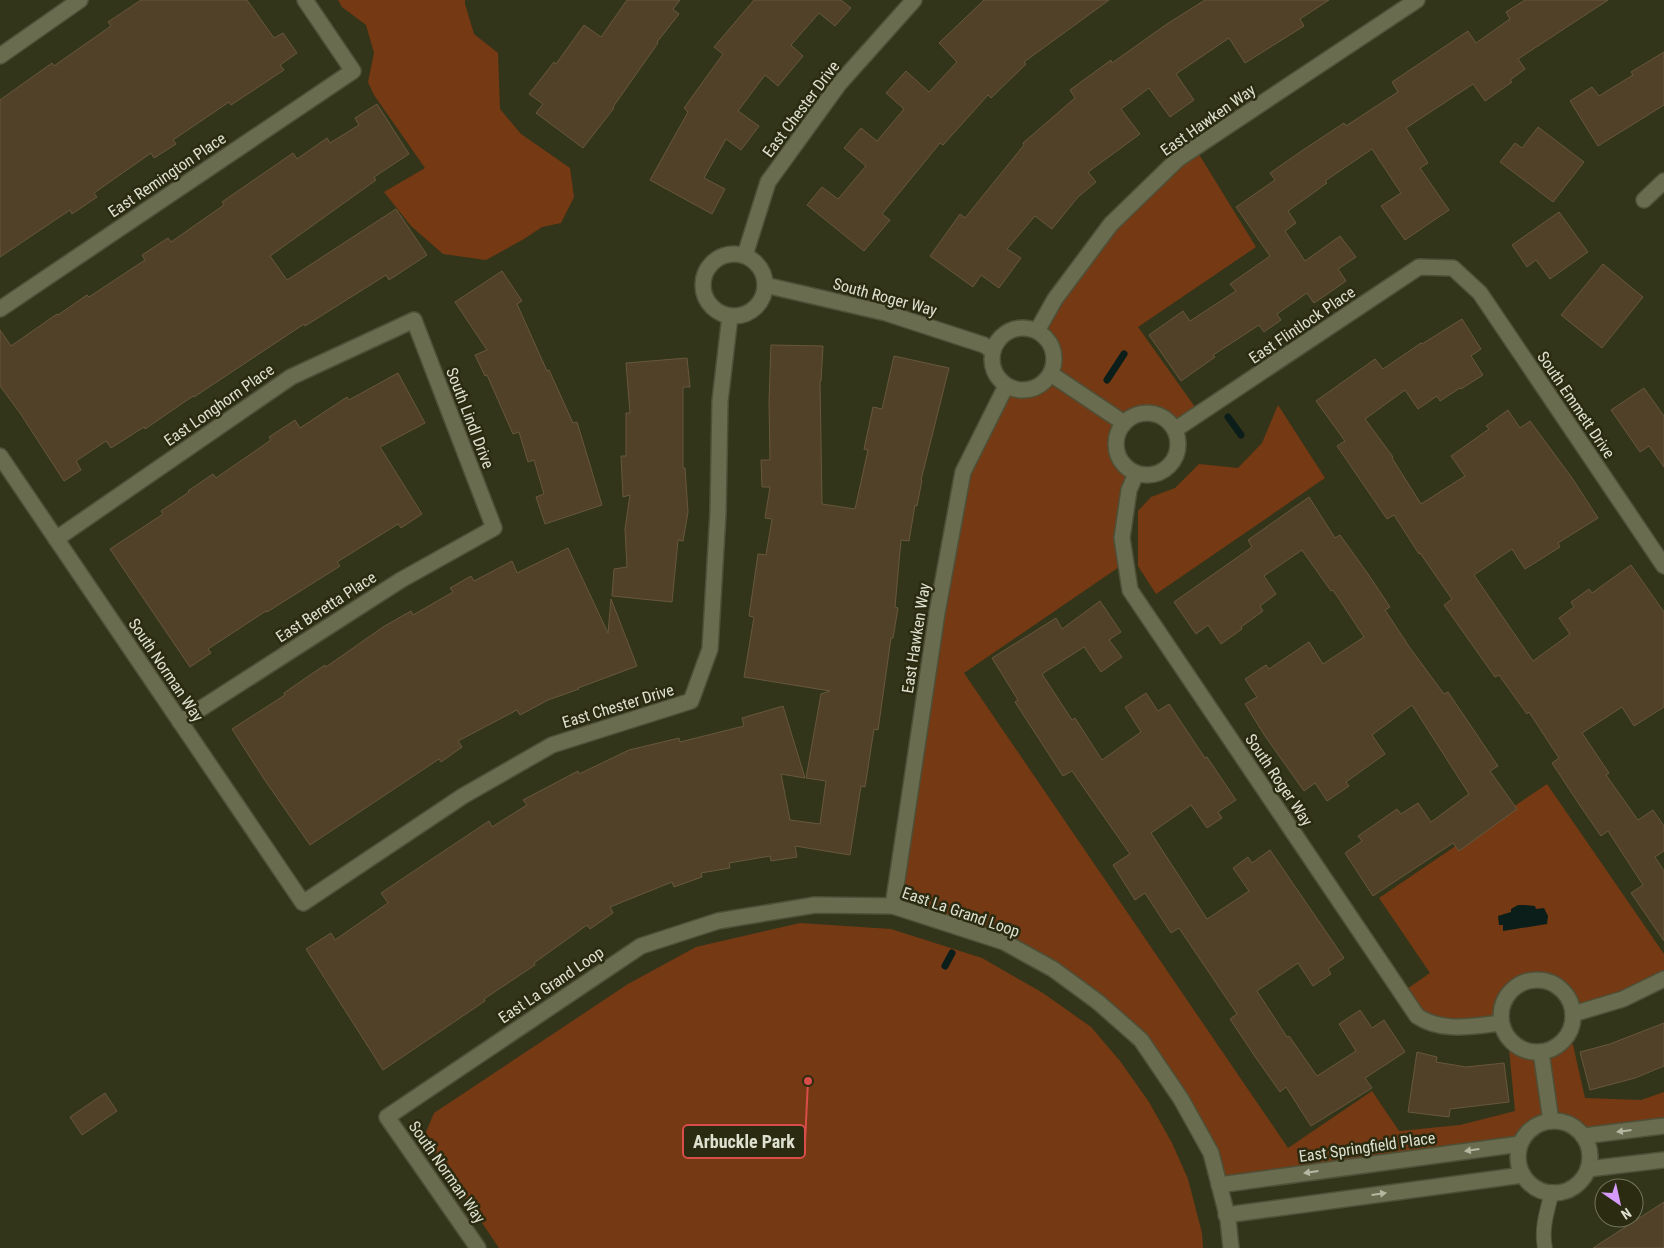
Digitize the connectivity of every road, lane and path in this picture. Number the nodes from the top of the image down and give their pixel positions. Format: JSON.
{"nodes":[{"id":1,"x":80,"y":0,"type":"edge"},
{"id":2,"x":306,"y":0,"type":"edge"},
{"id":3,"x":914,"y":0,"type":"edge"},
{"id":4,"x":1418,"y":0,"type":"edge"},
{"id":5,"x":0,"y":56,"type":"edge"},
{"id":6,"x":1664,"y":181,"type":"edge"},
{"id":7,"x":1644,"y":200,"type":"dead end"},
{"id":8,"x":745,"y":256,"type":"junction"},
{"id":9,"x":1453,"y":268,"type":"joint"},
{"id":10,"x":765,"y":285,"type":"junction"},
{"id":11,"x":0,"y":309,"type":"edge"},
{"id":12,"x":730,"y":316,"type":"junction"},
{"id":13,"x":414,"y":320,"type":"joint"},
{"id":14,"x":1037,"y":330,"type":"junction"},
{"id":15,"x":993,"y":352,"type":"junction"},
{"id":16,"x":1051,"y":374,"type":"junction"},
{"id":17,"x":1006,"y":386,"type":"junction"},
{"id":18,"x":1124,"y":423,"type":"junction"},
{"id":19,"x":1176,"y":429,"type":"junction"},
{"id":20,"x":0,"y":456,"type":"edge"},
{"id":21,"x":1136,"y":474,"type":"junction"},
{"id":22,"x":494,"y":528,"type":"joint"},
{"id":23,"x":56,"y":539,"type":"junction"},
{"id":24,"x":1664,"y":566,"type":"edge"},
{"id":25,"x":180,"y":722,"type":"junction"},
{"id":26,"x":303,"y":903,"type":"joint"},
{"id":27,"x":893,"y":906,"type":"junction"},
{"id":28,"x":1664,"y":979,"type":"edge"},
{"id":29,"x":1573,"y":1014,"type":"junction"},
{"id":30,"x":1501,"y":1023,"type":"junction"},
{"id":31,"x":1542,"y":1052,"type":"junction"},
{"id":32,"x":387,"y":1117,"type":"joint"},
{"id":33,"x":1552,"y":1121,"type":"junction"},
{"id":34,"x":1664,"y":1126,"type":"edge"},
{"id":35,"x":1583,"y":1136,"type":"junction"},
{"id":36,"x":1520,"y":1144,"type":"junction"},
{"id":37,"x":1664,"y":1160,"type":"edge"},
{"id":38,"x":1588,"y":1169,"type":"junction"},
{"id":39,"x":1523,"y":1175,"type":"junction"},
{"id":40,"x":1219,"y":1185,"type":"junction"},
{"id":41,"x":1552,"y":1192,"type":"junction"},
{"id":42,"x":1226,"y":1215,"type":"junction"},
{"id":43,"x":478,"y":1248,"type":"edge"},
{"id":44,"x":1231,"y":1248,"type":"edge"},
{"id":45,"x":1545,"y":1248,"type":"edge"}],
"edges":[{"from":1,"to":5,"type":"street"},
{"from":2,"to":11,"type":"street","name":"East Remington Place"},
{"from":3,"to":8,"type":"street","name":"East Chester Drive"},
{"from":4,"to":14,"type":"street","name":"East Hawken Way"},
{"from":6,"to":7,"type":"street"},
{"from":8,"to":10,"type":"street"},
{"from":8,"to":12,"type":"street"},
{"from":9,"to":19,"type":"street","name":"East Flintlock Place"},
{"from":9,"to":24,"type":"street","name":"South Emmett Drive"},
{"from":10,"to":12,"type":"street"},
{"from":10,"to":15,"type":"street","name":"South Roger Way"},
{"from":12,"to":26,"type":"street","name":"East Chester Drive"},
{"from":13,"to":22,"type":"street","name":"South Lindl Drive"},
{"from":13,"to":23,"type":"street","name":"East Longhorn Place"},
{"from":14,"to":15,"type":"street"},
{"from":14,"to":16,"type":"street"},
{"from":15,"to":17,"type":"street"},
{"from":16,"to":17,"type":"street"},
{"from":16,"to":18,"type":"street"},
{"from":17,"to":27,"type":"street","name":"East Hawken Way"},
{"from":18,"to":19,"type":"street"},
{"from":18,"to":21,"type":"street"},
{"from":19,"to":21,"type":"street"},
{"from":20,"to":23,"type":"street","name":"South Norman Way"},
{"from":21,"to":30,"type":"street","name":"South Roger Way"},
{"from":22,"to":25,"type":"street","name":"East Beretta Place"},
{"from":23,"to":25,"type":"street","name":"South Norman Way"},
{"from":25,"to":26,"type":"street","name":"South Norman Way"},
{"from":27,"to":32,"type":"street","name":"East La Grand Loop"},
{"from":27,"to":40,"type":"street","name":"East La Grand Loop"},
{"from":28,"to":29,"type":"street"},
{"from":29,"to":30,"type":"street"},
{"from":29,"to":31,"type":"street"},
{"from":30,"to":31,"type":"street"},
{"from":31,"to":33,"type":"street"},
{"from":32,"to":43,"type":"street","name":"South Norman Way"},
{"from":33,"to":35,"type":"street"},
{"from":33,"to":36,"type":"street"},
{"from":34,"to":35,"type":"street","one_way":true},
{"from":35,"to":38,"type":"street"},
{"from":36,"to":39,"type":"street"},
{"from":36,"to":40,"type":"street","name":"East Springfield Place","one_way":true},
{"from":37,"to":38,"type":"street"},
{"from":38,"to":41,"type":"street"},
{"from":39,"to":41,"type":"street"},
{"from":42,"to":39,"type":"street","one_way":true},
{"from":40,"to":42,"type":"street","name":"East La Grand Loop"},
{"from":41,"to":45,"type":"lane"},
{"from":42,"to":44,"type":"street","name":"East La Grand Loop"}]}
